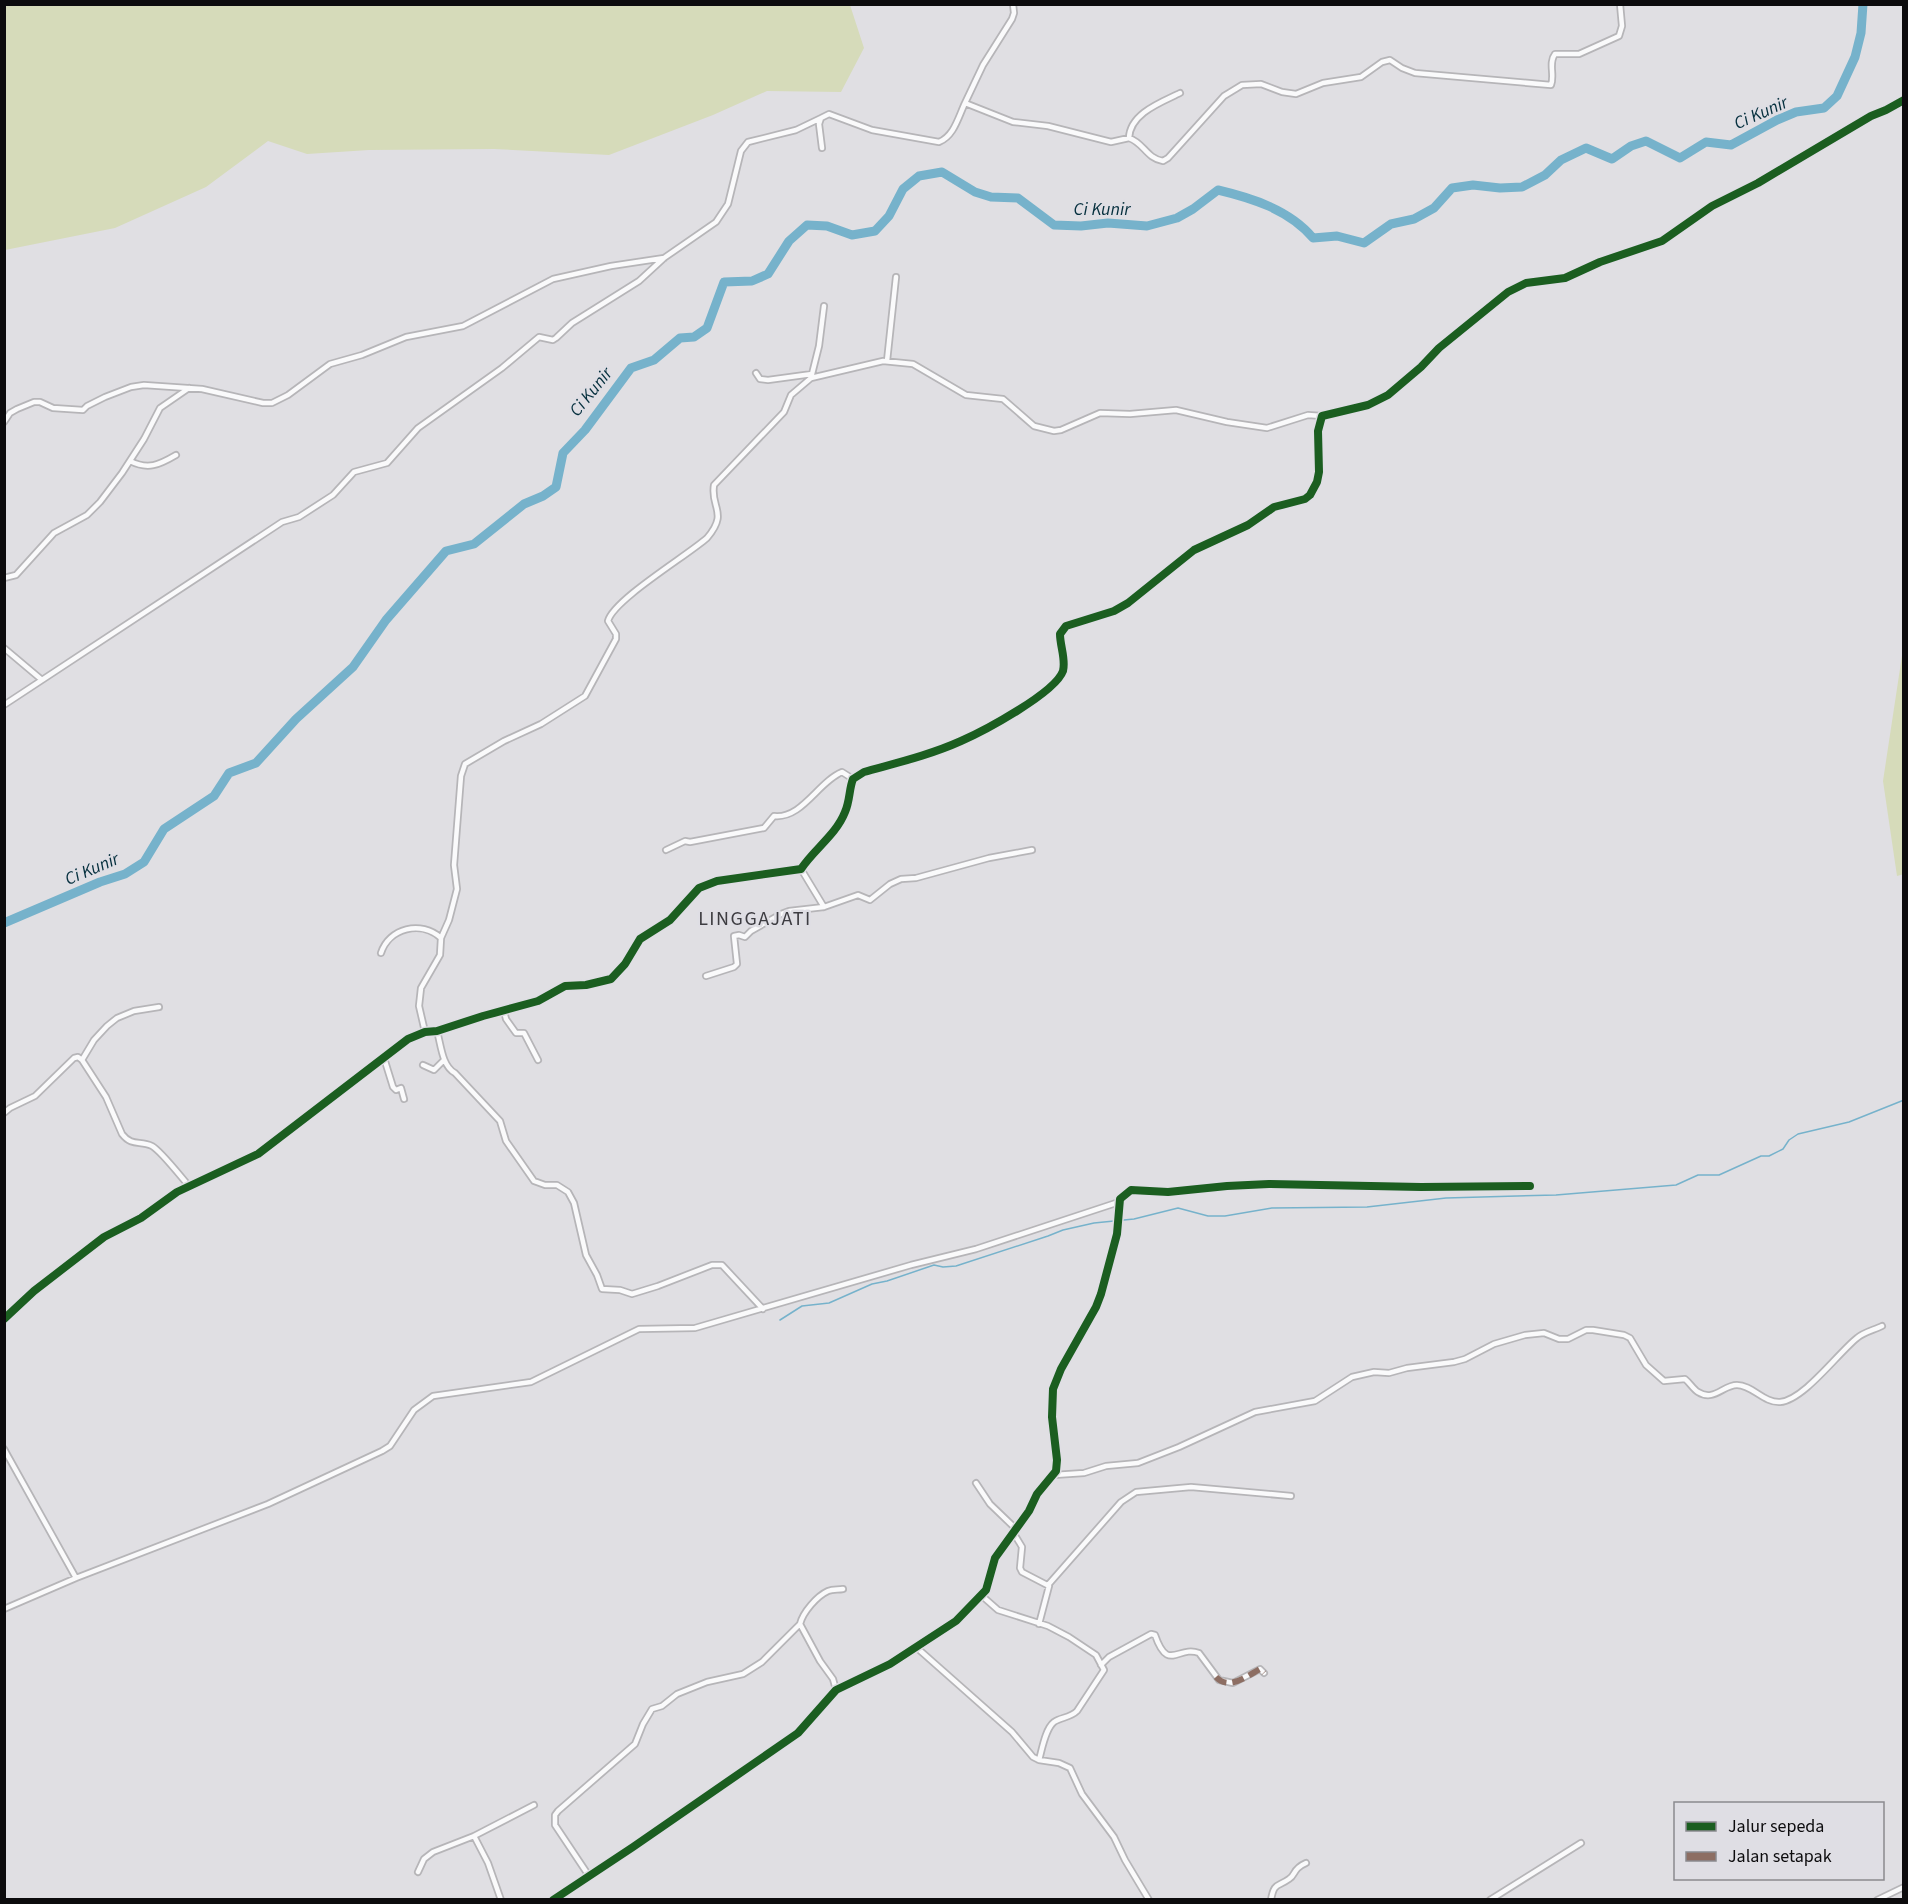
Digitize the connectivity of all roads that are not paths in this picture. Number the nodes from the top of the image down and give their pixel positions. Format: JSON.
{"nodes":[{"id":1,"x":1013,"y":4,"type":"edge"},
{"id":2,"x":1620,"y":4,"type":"edge"},
{"id":3,"x":1180,"y":93,"type":"dead end"},
{"id":4,"x":1904,"y":100,"type":"edge"},
{"id":5,"x":965,"y":103,"type":"junction"},
{"id":6,"x":821,"y":118,"type":"junction"},
{"id":7,"x":1129,"y":138,"type":"junction"},
{"id":8,"x":822,"y":148,"type":"dead end"},
{"id":9,"x":664,"y":258,"type":"junction"},
{"id":10,"x":896,"y":277,"type":"dead end"},
{"id":11,"x":824,"y":306,"type":"dead end"},
{"id":12,"x":887,"y":361,"type":"junction"},
{"id":13,"x":756,"y":373,"type":"dead end"},
{"id":14,"x":812,"y":376,"type":"junction"},
{"id":15,"x":173,"y":387,"type":"junction"},
{"id":16,"x":189,"y":388,"type":"junction"},
{"id":17,"x":170,"y":401,"type":"junction"},
{"id":18,"x":1322,"y":416,"type":"junction"},
{"id":19,"x":4,"y":422,"type":"edge"},
{"id":20,"x":176,"y":455,"type":"dead end"},
{"id":21,"x":129,"y":461,"type":"junction"},
{"id":22,"x":4,"y":578,"type":"edge"},
{"id":23,"x":4,"y":648,"type":"edge"},
{"id":24,"x":42,"y":680,"type":"junction"},
{"id":25,"x":4,"y":705,"type":"edge"},
{"id":26,"x":853,"y":779,"type":"junction"},
{"id":27,"x":666,"y":850,"type":"dead end"},
{"id":28,"x":1032,"y":850,"type":"dead end"},
{"id":29,"x":801,"y":869,"type":"junction"},
{"id":30,"x":824,"y":907,"type":"junction"},
{"id":31,"x":441,"y":938,"type":"junction"},
{"id":32,"x":381,"y":953,"type":"dead end"},
{"id":33,"x":706,"y":976,"type":"dead end"},
{"id":34,"x":159,"y":1007,"type":"dead end"},
{"id":35,"x":504,"y":1011,"type":"junction"},
{"id":36,"x":437,"y":1031,"type":"junction"},
{"id":37,"x":425,"y":1032,"type":"junction"},
{"id":38,"x":384,"y":1058,"type":"junction"},
{"id":39,"x":82,"y":1060,"type":"junction"},
{"id":40,"x":444,"y":1060,"type":"junction"},
{"id":41,"x":538,"y":1060,"type":"dead end"},
{"id":42,"x":423,"y":1065,"type":"dead end"},
{"id":43,"x":404,"y":1099,"type":"dead end"},
{"id":44,"x":4,"y":1113,"type":"edge"},
{"id":45,"x":189,"y":1186,"type":"junction"},
{"id":46,"x":1530,"y":1186,"type":"dead end"},
{"id":47,"x":1119,"y":1202,"type":"junction"},
{"id":48,"x":763,"y":1309,"type":"junction"},
{"id":49,"x":4,"y":1319,"type":"edge"},
{"id":50,"x":1882,"y":1326,"type":"dead end"},
{"id":51,"x":4,"y":1449,"type":"edge"},
{"id":52,"x":1054,"y":1475,"type":"junction"},
{"id":53,"x":976,"y":1483,"type":"dead end"},
{"id":54,"x":1291,"y":1496,"type":"dead end"},
{"id":55,"x":1014,"y":1530,"type":"junction"},
{"id":56,"x":76,"y":1578,"type":"junction"},
{"id":57,"x":1048,"y":1585,"type":"junction"},
{"id":58,"x":843,"y":1589,"type":"dead end"},
{"id":59,"x":981,"y":1595,"type":"junction"},
{"id":60,"x":4,"y":1609,"type":"edge"},
{"id":61,"x":800,"y":1624,"type":"junction"},
{"id":62,"x":1040,"y":1624,"type":"junction"},
{"id":63,"x":916,"y":1647,"type":"junction"},
{"id":64,"x":1101,"y":1665,"type":"junction"},
{"id":65,"x":1264,"y":1673,"type":"dead end"},
{"id":66,"x":836,"y":1690,"type":"junction"},
{"id":67,"x":1039,"y":1760,"type":"junction"},
{"id":68,"x":534,"y":1805,"type":"dead end"},
{"id":69,"x":474,"y":1836,"type":"junction"},
{"id":70,"x":1581,"y":1843,"type":"dead end"},
{"id":71,"x":1306,"y":1863,"type":"dead end"},
{"id":72,"x":418,"y":1872,"type":"dead end"},
{"id":73,"x":589,"y":1876,"type":"junction"},
{"id":74,"x":1904,"y":1887,"type":"edge"},
{"id":75,"x":501,"y":1899,"type":"edge"},
{"id":76,"x":553,"y":1899,"type":"edge"},
{"id":77,"x":1149,"y":1899,"type":"edge"},
{"id":78,"x":1271,"y":1899,"type":"edge"},
{"id":79,"x":1490,"y":1899,"type":"edge"},
{"id":80,"x":1877,"y":1899,"type":"edge"}],
"edges":[{"from":1,"to":5,"type":"street"},
{"from":2,"to":7,"type":"street"},
{"from":3,"to":7,"type":"street"},
{"from":4,"to":18,"type":"street"},
{"from":5,"to":6,"type":"street"},
{"from":5,"to":7,"type":"street"},
{"from":6,"to":8,"type":"street"},
{"from":6,"to":9,"type":"street"},
{"from":9,"to":16,"type":"street"},
{"from":9,"to":24,"type":"street"},
{"from":10,"to":12,"type":"street"},
{"from":11,"to":14,"type":"street"},
{"from":12,"to":14,"type":"street"},
{"from":12,"to":18,"type":"street"},
{"from":13,"to":14,"type":"street"},
{"from":14,"to":31,"type":"street"},
{"from":15,"to":16,"type":"street"},
{"from":15,"to":17,"type":"street"},
{"from":15,"to":19,"type":"street"},
{"from":16,"to":17,"type":"street"},
{"from":17,"to":21,"type":"street"},
{"from":18,"to":26,"type":"street"},
{"from":20,"to":21,"type":"street"},
{"from":21,"to":22,"type":"street"},
{"from":23,"to":24,"type":"street"},
{"from":24,"to":25,"type":"street"},
{"from":26,"to":27,"type":"street"},
{"from":26,"to":29,"type":"street"},
{"from":28,"to":30,"type":"street"},
{"from":29,"to":30,"type":"street"},
{"from":29,"to":35,"type":"street"},
{"from":30,"to":33,"type":"street"},
{"from":31,"to":32,"type":"street"},
{"from":31,"to":37,"type":"street"},
{"from":34,"to":39,"type":"street"},
{"from":35,"to":36,"type":"street"},
{"from":35,"to":41,"type":"street"},
{"from":36,"to":37,"type":"street"},
{"from":36,"to":40,"type":"street"},
{"from":37,"to":38,"type":"street"},
{"from":38,"to":43,"type":"street"},
{"from":38,"to":45,"type":"street"},
{"from":39,"to":44,"type":"street"},
{"from":39,"to":45,"type":"street"},
{"from":40,"to":42,"type":"street"},
{"from":40,"to":48,"type":"street"},
{"from":45,"to":49,"type":"street"},
{"from":46,"to":47,"type":"street"},
{"from":47,"to":48,"type":"street"},
{"from":47,"to":52,"type":"street"},
{"from":48,"to":56,"type":"street"},
{"from":50,"to":52,"type":"street"},
{"from":51,"to":56,"type":"street"},
{"from":52,"to":55,"type":"street"},
{"from":53,"to":55,"type":"street"},
{"from":54,"to":57,"type":"street"},
{"from":55,"to":57,"type":"street"},
{"from":55,"to":59,"type":"street"},
{"from":56,"to":60,"type":"street"},
{"from":57,"to":62,"type":"street"},
{"from":58,"to":61,"type":"street"},
{"from":59,"to":62,"type":"street"},
{"from":59,"to":63,"type":"street"},
{"from":61,"to":66,"type":"street"},
{"from":61,"to":73,"type":"street"},
{"from":62,"to":64,"type":"street"},
{"from":63,"to":66,"type":"street"},
{"from":63,"to":67,"type":"street"},
{"from":64,"to":65,"type":"street"},
{"from":64,"to":67,"type":"street"},
{"from":66,"to":73,"type":"street"},
{"from":67,"to":77,"type":"street"},
{"from":68,"to":69,"type":"street"},
{"from":69,"to":72,"type":"street"},
{"from":69,"to":75,"type":"street"},
{"from":70,"to":79,"type":"street"},
{"from":71,"to":78,"type":"street"},
{"from":73,"to":76,"type":"street"},
{"from":74,"to":80,"type":"street"}]}
